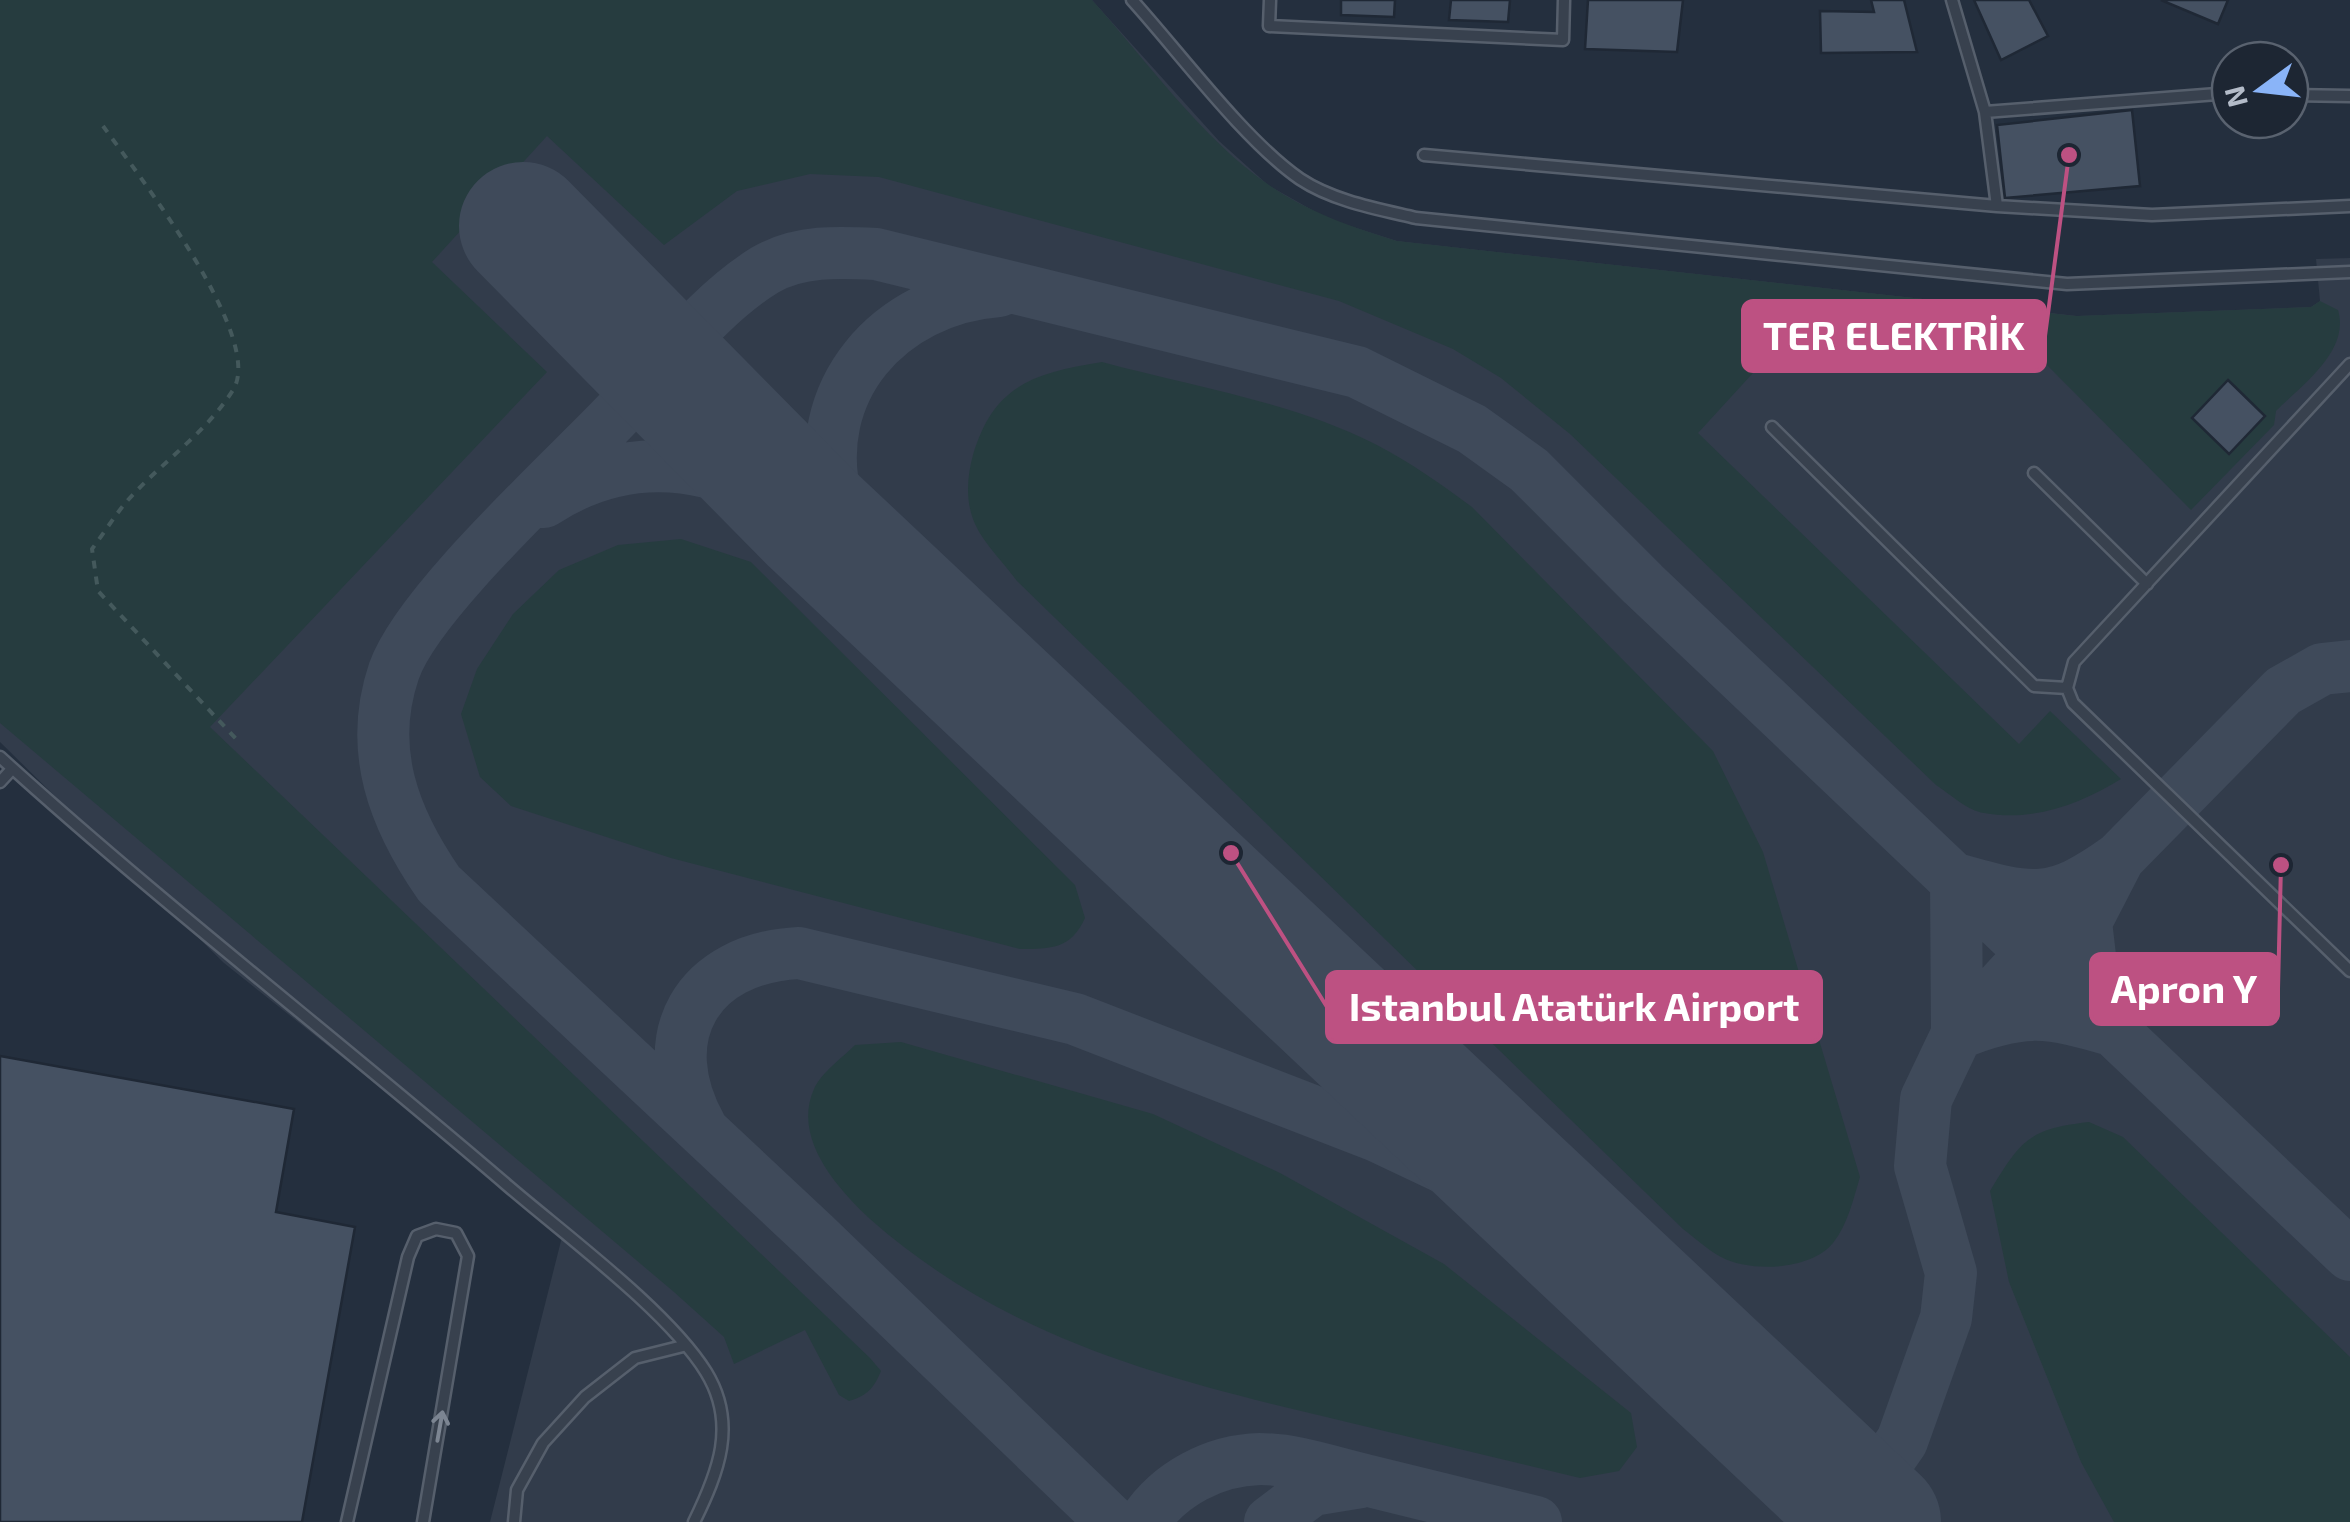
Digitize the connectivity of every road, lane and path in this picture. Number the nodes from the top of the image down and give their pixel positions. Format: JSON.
{"nodes":[{"id":1,"x":1132,"y":0,"type":"edge"},
{"id":2,"x":1270,"y":0,"type":"edge"},
{"id":3,"x":1564,"y":0,"type":"edge"},
{"id":4,"x":1952,"y":0,"type":"edge"},
{"id":5,"x":2210,"y":95,"type":"edge"},
{"id":6,"x":2310,"y":95,"type":"edge"},
{"id":7,"x":2350,"y":96,"type":"edge"},
{"id":8,"x":1985,"y":112,"type":"junction"},
{"id":9,"x":103,"y":126,"type":"dead end"},
{"id":10,"x":1424,"y":155,"type":"dead end"},
{"id":11,"x":1997,"y":206,"type":"junction"},
{"id":12,"x":2350,"y":206,"type":"edge"},
{"id":13,"x":2350,"y":272,"type":"edge"},
{"id":14,"x":2350,"y":364,"type":"edge"},
{"id":15,"x":1772,"y":427,"type":"dead end"},
{"id":16,"x":2034,"y":473,"type":"dead end"},
{"id":17,"x":2147,"y":584,"type":"junction"},
{"id":18,"x":2067,"y":688,"type":"junction"},
{"id":19,"x":238,"y":741,"type":"dead end"},
{"id":20,"x":0,"y":758,"type":"edge"},
{"id":21,"x":12,"y":769,"type":"junction"},
{"id":22,"x":0,"y":782,"type":"edge"},
{"id":23,"x":2350,"y":971,"type":"edge"},
{"id":24,"x":683,"y":1346,"type":"junction"},
{"id":25,"x":347,"y":1522,"type":"edge"},
{"id":26,"x":423,"y":1522,"type":"edge"},
{"id":27,"x":514,"y":1522,"type":"edge"},
{"id":28,"x":694,"y":1522,"type":"edge"}],
"edges":[{"from":1,"to":13,"type":"lane"},
{"from":2,"to":3,"type":"lane"},
{"from":4,"to":8,"type":"lane"},
{"from":5,"to":8,"type":"lane"},
{"from":6,"to":7,"type":"lane"},
{"from":8,"to":11,"type":"lane"},
{"from":9,"to":19,"type":"path"},
{"from":10,"to":11,"type":"lane"},
{"from":11,"to":12,"type":"lane"},
{"from":14,"to":17,"type":"lane"},
{"from":15,"to":18,"type":"lane"},
{"from":16,"to":17,"type":"lane"},
{"from":17,"to":18,"type":"lane"},
{"from":18,"to":23,"type":"lane"},
{"from":20,"to":21,"type":"lane"},
{"from":21,"to":22,"type":"lane"},
{"from":21,"to":24,"type":"lane"},
{"from":24,"to":27,"type":"lane"},
{"from":24,"to":28,"type":"lane"},
{"from":26,"to":25,"type":"lane","one_way":true}]}
